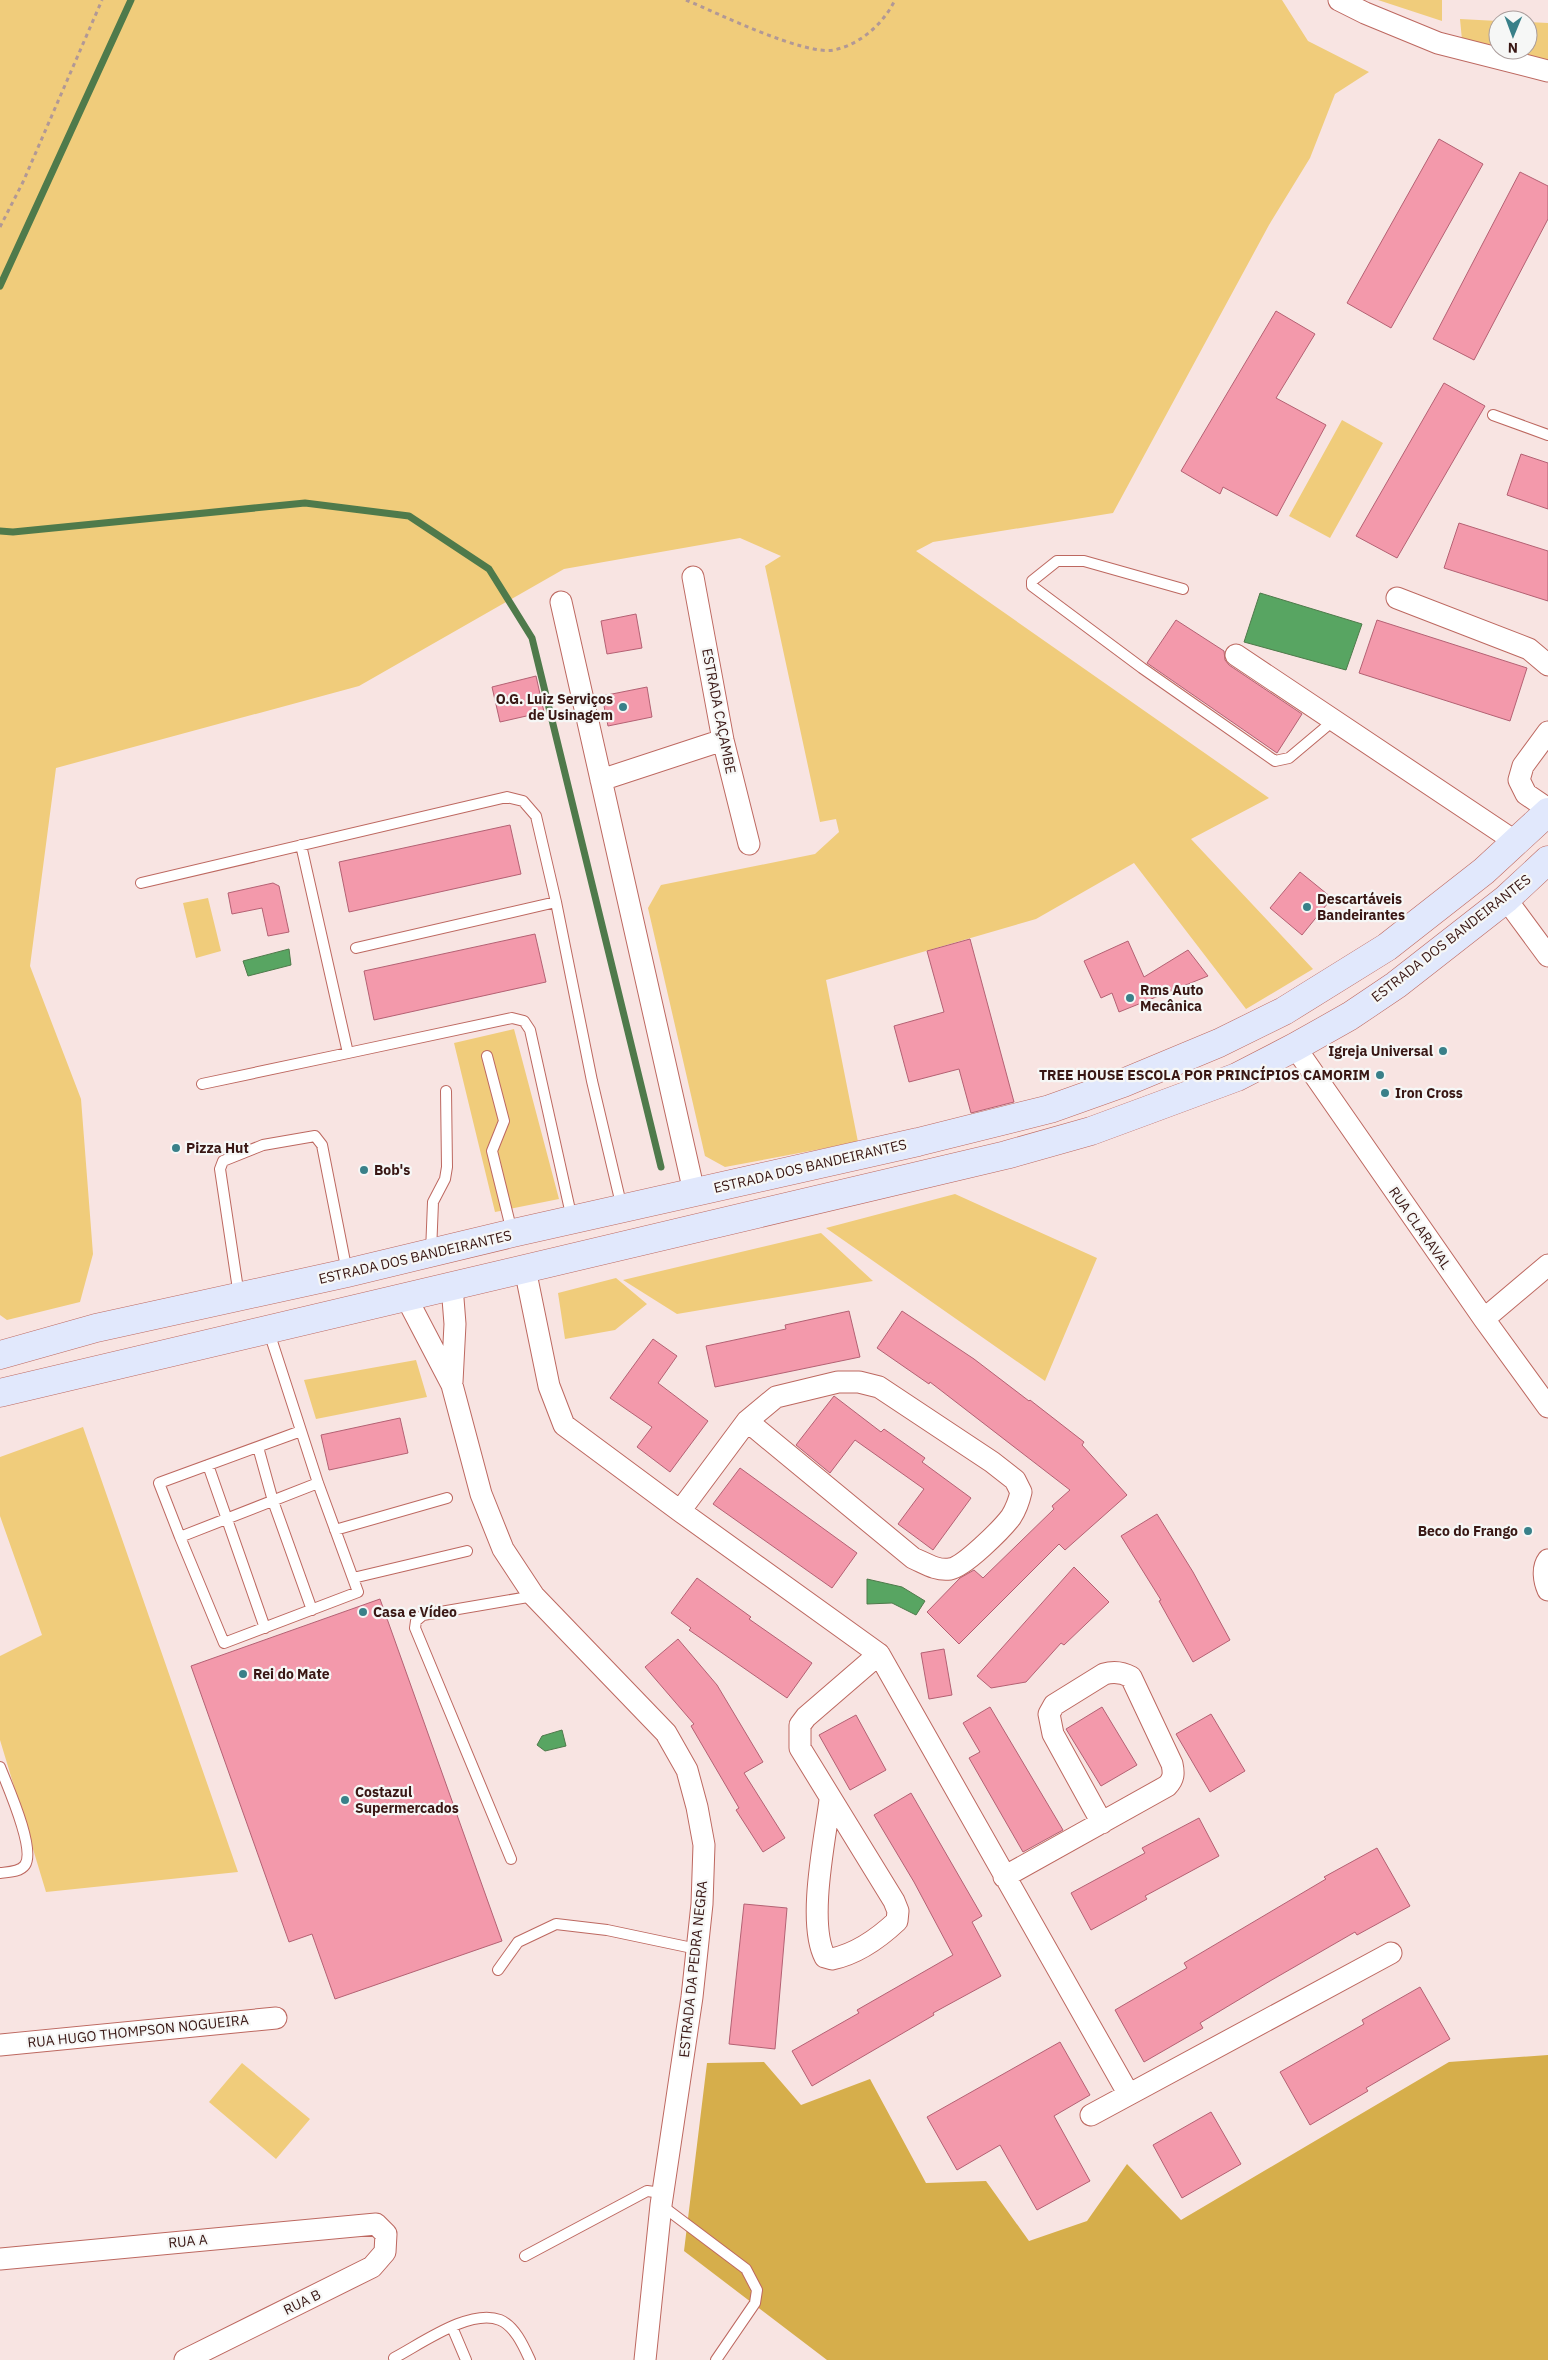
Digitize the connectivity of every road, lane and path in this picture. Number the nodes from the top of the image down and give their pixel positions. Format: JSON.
{"nodes":[{"id":1,"x":102,"y":0,"type":"edge"},
{"id":2,"x":686,"y":0,"type":"edge"},
{"id":3,"x":895,"y":0,"type":"edge"},
{"id":4,"x":1339,"y":0,"type":"edge"},
{"id":5,"x":1548,"y":72,"type":"edge"},
{"id":6,"x":0,"y":227,"type":"edge"},
{"id":7,"x":1493,"y":415,"type":"dead end"},
{"id":8,"x":1548,"y":435,"type":"edge"},
{"id":9,"x":694,"y":577,"type":"dead end"},
{"id":10,"x":1184,"y":589,"type":"dead end"},
{"id":11,"x":1397,"y":598,"type":"dead end"},
{"id":12,"x":561,"y":602,"type":"dead end"},
{"id":13,"x":1236,"y":655,"type":"dead end"},
{"id":14,"x":1548,"y":665,"type":"edge"},
{"id":15,"x":1333,"y":721,"type":"junction"},
{"id":16,"x":1548,"y":732,"type":"edge"},
{"id":17,"x":723,"y":740,"type":"junction"},
{"id":18,"x":601,"y":780,"type":"junction"},
{"id":19,"x":1548,"y":810,"type":"edge"},
{"id":20,"x":1516,"y":842,"type":"junction"},
{"id":21,"x":300,"y":844,"type":"junction"},
{"id":22,"x":749,"y":844,"type":"dead end"},
{"id":23,"x":1548,"y":860,"type":"edge"},
{"id":24,"x":141,"y":883,"type":"dead end"},
{"id":25,"x":1506,"y":899,"type":"junction"},
{"id":26,"x":556,"y":902,"type":"junction"},
{"id":27,"x":356,"y":948,"type":"dead end"},
{"id":28,"x":1548,"y":956,"type":"edge"},
{"id":29,"x":1295,"y":1047,"type":"junction"},
{"id":30,"x":348,"y":1053,"type":"junction"},
{"id":31,"x":487,"y":1056,"type":"dead end"},
{"id":32,"x":202,"y":1084,"type":"dead end"},
{"id":33,"x":446,"y":1091,"type":"dead end"},
{"id":34,"x":694,"y":1192,"type":"junction"},
{"id":35,"x":622,"y":1209,"type":"junction"},
{"id":36,"x":572,"y":1220,"type":"junction"},
{"id":37,"x":513,"y":1233,"type":"junction"},
{"id":38,"x":431,"y":1253,"type":"junction"},
{"id":39,"x":1548,"y":1265,"type":"edge"},
{"id":40,"x":525,"y":1269,"type":"junction"},
{"id":41,"x":347,"y":1274,"type":"junction"},
{"id":42,"x":452,"y":1286,"type":"junction"},
{"id":43,"x":239,"y":1297,"type":"junction"},
{"id":44,"x":406,"y":1297,"type":"junction"},
{"id":45,"x":1484,"y":1320,"type":"junction"},
{"id":46,"x":268,"y":1327,"type":"junction"},
{"id":47,"x":0,"y":1356,"type":"edge"},
{"id":48,"x":452,"y":1385,"type":"junction"},
{"id":49,"x":0,"y":1393,"type":"edge"},
{"id":50,"x":1548,"y":1407,"type":"edge"},
{"id":51,"x":747,"y":1422,"type":"junction"},
{"id":52,"x":301,"y":1431,"type":"junction"},
{"id":53,"x":258,"y":1447,"type":"junction"},
{"id":54,"x":208,"y":1466,"type":"junction"},
{"id":55,"x":318,"y":1483,"type":"junction"},
{"id":56,"x":447,"y":1498,"type":"dead end"},
{"id":57,"x":273,"y":1501,"type":"junction"},
{"id":58,"x":680,"y":1511,"type":"junction"},
{"id":59,"x":225,"y":1520,"type":"junction"},
{"id":60,"x":335,"y":1530,"type":"junction"},
{"id":61,"x":180,"y":1538,"type":"junction"},
{"id":62,"x":467,"y":1551,"type":"dead end"},
{"id":63,"x":1548,"y":1560,"type":"edge"},
{"id":64,"x":353,"y":1578,"type":"junction"},
{"id":65,"x":1548,"y":1590,"type":"edge"},
{"id":66,"x":534,"y":1596,"type":"junction"},
{"id":67,"x":312,"y":1610,"type":"junction"},
{"id":68,"x":265,"y":1628,"type":"junction"},
{"id":69,"x":879,"y":1654,"type":"junction"},
{"id":70,"x":0,"y":1767,"type":"edge"},
{"id":71,"x":830,"y":1800,"type":"junction"},
{"id":72,"x":1102,"y":1823,"type":"junction"},
{"id":73,"x":511,"y":1859,"type":"dead end"},
{"id":74,"x":0,"y":1873,"type":"edge"},
{"id":75,"x":1004,"y":1877,"type":"junction"},
{"id":76,"x":698,"y":1949,"type":"junction"},
{"id":77,"x":1391,"y":1953,"type":"dead end"},
{"id":78,"x":498,"y":1970,"type":"dead end"},
{"id":79,"x":276,"y":2018,"type":"dead end"},
{"id":80,"x":0,"y":2045,"type":"edge"},
{"id":81,"x":1128,"y":2093,"type":"junction"},
{"id":82,"x":1091,"y":2115,"type":"dead end"},
{"id":83,"x":661,"y":2199,"type":"junction"},
{"id":84,"x":376,"y":2224,"type":"joint"},
{"id":85,"x":525,"y":2256,"type":"dead end"},
{"id":86,"x":0,"y":2259,"type":"edge"},
{"id":87,"x":452,"y":2327,"type":"junction"},
{"id":88,"x":393,"y":2359,"type":"edge"},
{"id":89,"x":185,"y":2360,"type":"edge"},
{"id":90,"x":466,"y":2360,"type":"edge"},
{"id":91,"x":530,"y":2360,"type":"edge"},
{"id":92,"x":645,"y":2360,"type":"edge"},
{"id":93,"x":716,"y":2360,"type":"edge"}],
"edges":[{"from":1,"to":6,"type":"path"},
{"from":2,"to":3,"type":"path"},
{"from":4,"to":5,"type":"street"},
{"from":7,"to":8,"type":"lane"},
{"from":9,"to":17,"type":"street","name":"ESTRADA CAÇAMBE"},
{"from":10,"to":15,"type":"lane"},
{"from":11,"to":14,"type":"street"},
{"from":12,"to":18,"type":"street"},
{"from":13,"to":15,"type":"street"},
{"from":15,"to":20,"type":"street"},
{"from":16,"to":19,"type":"street"},
{"from":17,"to":18,"type":"street"},
{"from":17,"to":22,"type":"street","name":"ESTRADA CAÇAMBE"},
{"from":18,"to":34,"type":"street"},
{"from":19,"to":20,"type":"main road","name":"ESTRADA DOS BANDEIRANTES"},
{"from":20,"to":34,"type":"main road","name":"ESTRADA DOS BANDEIRANTES"},
{"from":21,"to":24,"type":"lane"},
{"from":21,"to":26,"type":"lane"},
{"from":21,"to":30,"type":"lane"},
{"from":23,"to":25,"type":"main road","name":"ESTRADA DOS BANDEIRANTES"},
{"from":25,"to":28,"type":"street"},
{"from":25,"to":29,"type":"main road","name":"ESTRADA DOS BANDEIRANTES"},
{"from":26,"to":27,"type":"lane"},
{"from":26,"to":35,"type":"lane"},
{"from":29,"to":40,"type":"main road","name":"ESTRADA DOS BANDEIRANTES"},
{"from":29,"to":45,"type":"street","name":"RUA CLARAVAL"},
{"from":30,"to":32,"type":"lane"},
{"from":30,"to":36,"type":"lane"},
{"from":31,"to":37,"type":"lane"},
{"from":33,"to":38,"type":"lane"},
{"from":34,"to":35,"type":"main road","name":"ESTRADA DOS BANDEIRANTES"},
{"from":35,"to":36,"type":"main road","name":"ESTRADA DOS BANDEIRANTES"},
{"from":36,"to":37,"type":"main road","name":"ESTRADA DOS BANDEIRANTES"},
{"from":37,"to":38,"type":"main road","name":"ESTRADA DOS BANDEIRANTES"},
{"from":38,"to":41,"type":"main road","name":"ESTRADA DOS BANDEIRANTES"},
{"from":39,"to":45,"type":"street"},
{"from":40,"to":42,"type":"main road","name":"ESTRADA DOS BANDEIRANTES"},
{"from":40,"to":58,"type":"street"},
{"from":41,"to":43,"type":"main road","name":"ESTRADA DOS BANDEIRANTES"},
{"from":41,"to":43,"type":"lane"},
{"from":42,"to":44,"type":"main road","name":"ESTRADA DOS BANDEIRANTES"},
{"from":42,"to":48,"type":"street","name":"ESTRADA DA PEDRA NEGRA"},
{"from":43,"to":47,"type":"main road","name":"ESTRADA DOS BANDEIRANTES"},
{"from":44,"to":46,"type":"main road","name":"ESTRADA DOS BANDEIRANTES"},
{"from":44,"to":48,"type":"street","name":"ESTRADA DA PEDRA NEGRA"},
{"from":45,"to":50,"type":"street","name":"RUA CLARAVAL"},
{"from":46,"to":49,"type":"main road","name":"ESTRADA DOS BANDEIRANTES"},
{"from":46,"to":52,"type":"lane"},
{"from":48,"to":66,"type":"street","name":"ESTRADA DA PEDRA NEGRA"},
{"from":51,"to":51,"type":"street"},
{"from":51,"to":58,"type":"street"},
{"from":52,"to":53,"type":"lane"},
{"from":52,"to":55,"type":"lane"},
{"from":53,"to":54,"type":"lane"},
{"from":53,"to":57,"type":"lane"},
{"from":54,"to":59,"type":"lane"},
{"from":54,"to":61,"type":"lane"},
{"from":55,"to":57,"type":"lane"},
{"from":55,"to":60,"type":"lane"},
{"from":56,"to":60,"type":"lane"},
{"from":57,"to":59,"type":"lane"},
{"from":57,"to":67,"type":"lane"},
{"from":58,"to":69,"type":"street"},
{"from":59,"to":61,"type":"lane"},
{"from":59,"to":68,"type":"lane"},
{"from":60,"to":64,"type":"lane"},
{"from":61,"to":68,"type":"lane"},
{"from":62,"to":64,"type":"lane"},
{"from":63,"to":65,"type":"street"},
{"from":64,"to":67,"type":"lane"},
{"from":66,"to":73,"type":"lane"},
{"from":66,"to":76,"type":"street","name":"ESTRADA DA PEDRA NEGRA"},
{"from":67,"to":68,"type":"lane"},
{"from":69,"to":71,"type":"street"},
{"from":69,"to":75,"type":"street"},
{"from":70,"to":74,"type":"lane"},
{"from":71,"to":71,"type":"street"},
{"from":72,"to":72,"type":"street"},
{"from":72,"to":75,"type":"street"},
{"from":75,"to":81,"type":"street"},
{"from":76,"to":78,"type":"lane"},
{"from":76,"to":83,"type":"street","name":"ESTRADA DA PEDRA NEGRA"},
{"from":77,"to":81,"type":"street"},
{"from":79,"to":80,"type":"street","name":"RUA HUGO THOMPSON NOGUEIRA"},
{"from":81,"to":82,"type":"street"},
{"from":83,"to":85,"type":"lane"},
{"from":83,"to":92,"type":"street","name":"ESTRADA DA PEDRA NEGRA"},
{"from":83,"to":93,"type":"lane"},
{"from":84,"to":86,"type":"street","name":"RUA A"},
{"from":84,"to":89,"type":"street","name":"RUA B"},
{"from":87,"to":88,"type":"lane"},
{"from":87,"to":90,"type":"lane"},
{"from":87,"to":91,"type":"lane"}]}
